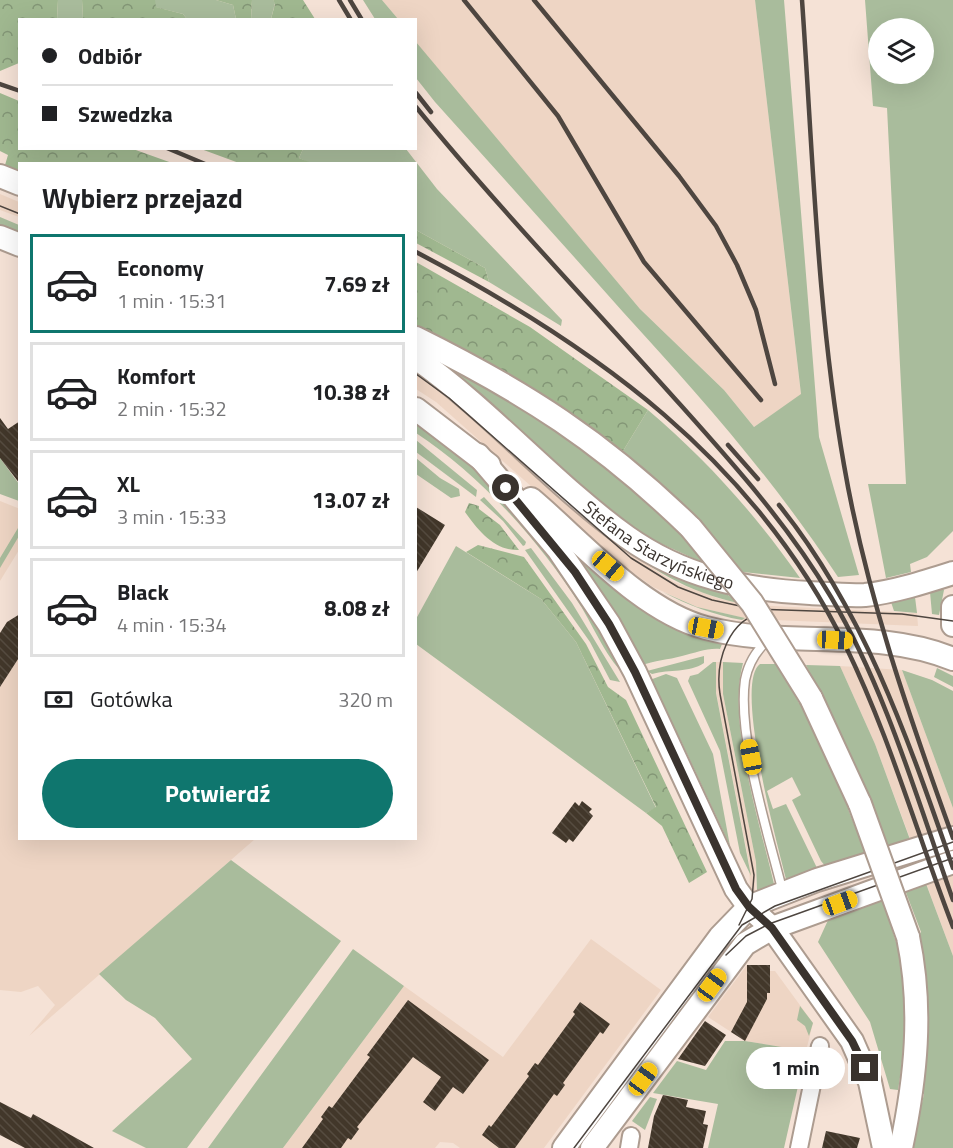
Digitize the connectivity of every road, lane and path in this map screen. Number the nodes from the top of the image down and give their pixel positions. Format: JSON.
{"nodes":[{"id":1,"x":0,"y":176,"type":"edge"},
{"id":2,"x":18,"y":183,"type":"edge"},
{"id":3,"x":0,"y":237,"type":"edge"},
{"id":4,"x":18,"y":244,"type":"edge"},
{"id":5,"x":417,"y":339,"type":"edge"},
{"id":6,"x":417,"y":359,"type":"edge"},
{"id":7,"x":417,"y":410,"type":"edge"},
{"id":8,"x":478,"y":455,"type":"junction"},
{"id":9,"x":953,"y":573,"type":"edge"},
{"id":10,"x":953,"y":606,"type":"edge"},
{"id":11,"x":953,"y":625,"type":"edge"},
{"id":12,"x":772,"y":637,"type":"junction"},
{"id":13,"x":953,"y":659,"type":"edge"},
{"id":14,"x":953,"y":838,"type":"edge"},
{"id":15,"x":953,"y":862,"type":"edge"},
{"id":16,"x":783,"y":894,"type":"junction"},
{"id":17,"x":749,"y":907,"type":"junction"},
{"id":18,"x":772,"y":928,"type":"junction"},
{"id":19,"x":820,"y":1046,"type":"dead end"},
{"id":20,"x":564,"y":1148,"type":"edge"},
{"id":21,"x":592,"y":1148,"type":"edge"},
{"id":22,"x":799,"y":1148,"type":"edge"},
{"id":23,"x":884,"y":1148,"type":"edge"},
{"id":24,"x":901,"y":1148,"type":"edge"}],
"edges":[{"from":1,"to":2,"type":"main road"},
{"from":3,"to":4,"type":"main road"},
{"from":5,"to":24,"type":"main road","bridge":true},
{"from":6,"to":9,"type":"main road","name":"Stefana Starzyńskiego"},
{"from":7,"to":8,"type":"main road","name":"Stefana Starzyńskiego"},
{"from":8,"to":12,"type":"main road","name":"Stefana Starzyńskiego"},
{"from":8,"to":17,"type":"main road"},
{"from":10,"to":11,"type":"main road"},
{"from":12,"to":13,"type":"main road","name":"Stefana Starzyńskiego"},
{"from":12,"to":16,"type":"lane"},
{"from":14,"to":16,"type":"main road"},
{"from":15,"to":18,"type":"main road"},
{"from":16,"to":17,"type":"main road"},
{"from":17,"to":18,"type":"main road"},
{"from":17,"to":20,"type":"main road"},
{"from":18,"to":21,"type":"main road"},
{"from":18,"to":23,"type":"main road"},
{"from":19,"to":22,"type":"street"}]}
